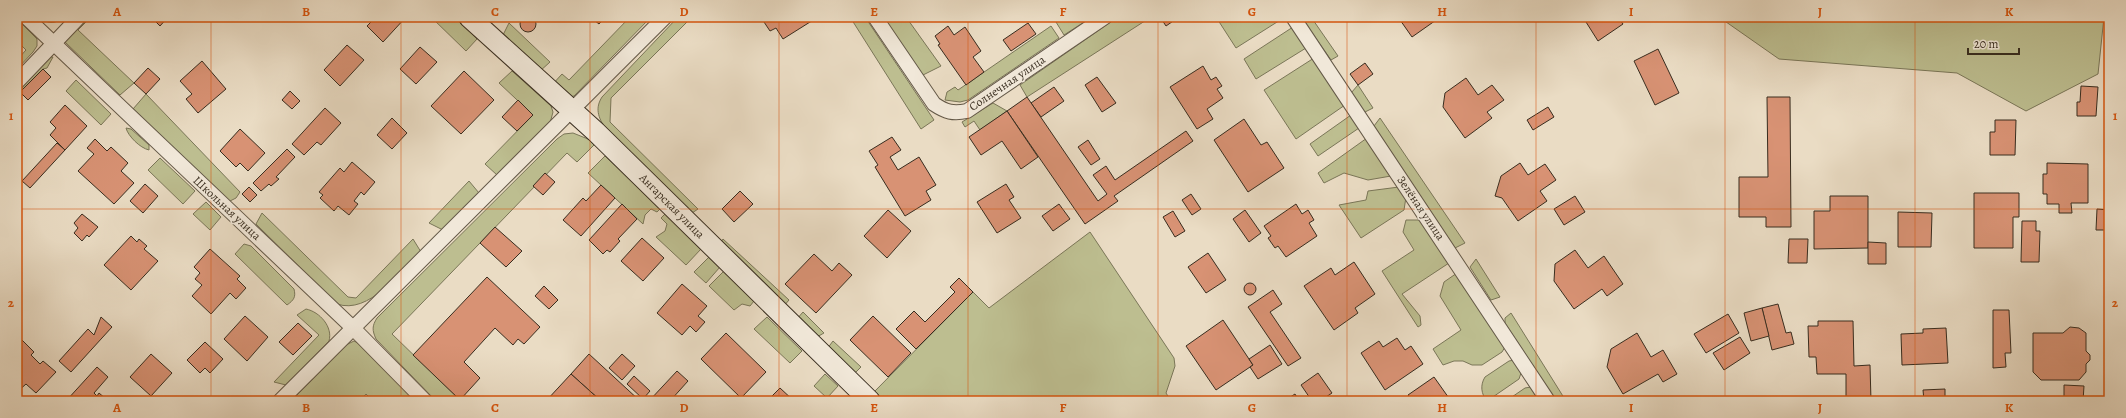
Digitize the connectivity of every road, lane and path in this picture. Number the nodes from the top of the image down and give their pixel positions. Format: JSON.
{"nodes":[{"id":1,"x":26,"y":17,"type":"edge"},
{"id":2,"x":79,"y":17,"type":"edge"},
{"id":3,"x":469,"y":17,"type":"edge"},
{"id":4,"x":665,"y":17,"type":"edge"},
{"id":5,"x":874,"y":17,"type":"edge"},
{"id":6,"x":1105,"y":17,"type":"edge"},
{"id":7,"x":1293,"y":17,"type":"edge"},
{"id":8,"x":54,"y":44,"type":"junction"},
{"id":9,"x":17,"y":82,"type":"edge"},
{"id":10,"x":572,"y":110,"type":"junction"},
{"id":11,"x":353,"y":328,"type":"junction"},
{"id":12,"x":280,"y":401,"type":"edge"},
{"id":13,"x":425,"y":401,"type":"edge"},
{"id":14,"x":870,"y":401,"type":"edge"},
{"id":15,"x":1548,"y":401,"type":"edge"}],
"edges":[{"from":1,"to":8,"type":"street","name":"Школьная улица"},
{"from":2,"to":8,"type":"street"},
{"from":3,"to":10,"type":"street","name":"Ангарская улица"},
{"from":4,"to":10,"type":"street"},
{"from":5,"to":6,"type":"street","name":"Солнечная улица"},
{"from":7,"to":15,"type":"street","name":"Зелёная улица"},
{"from":8,"to":9,"type":"street"},
{"from":8,"to":11,"type":"street","name":"Школьная улица"},
{"from":10,"to":11,"type":"street"},
{"from":10,"to":14,"type":"street","name":"Ангарская улица"},
{"from":11,"to":12,"type":"street"},
{"from":11,"to":13,"type":"street","name":"Школьная улица"}]}
